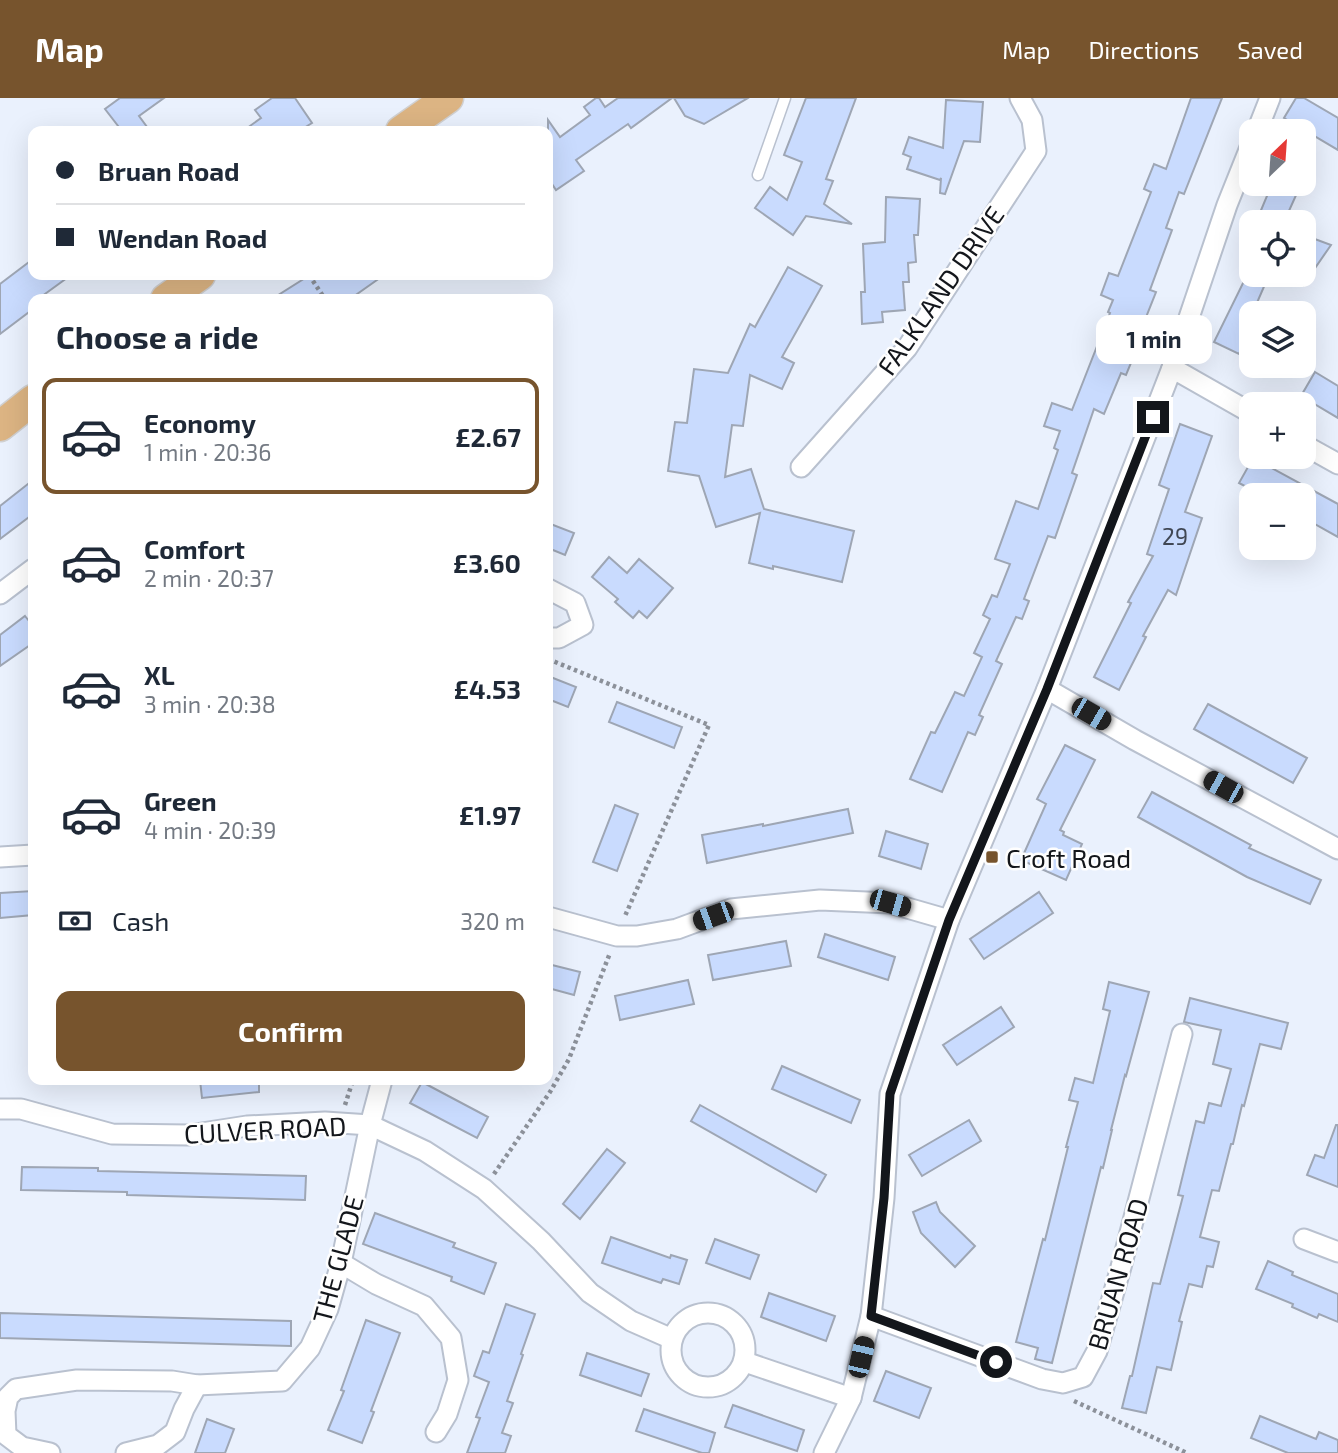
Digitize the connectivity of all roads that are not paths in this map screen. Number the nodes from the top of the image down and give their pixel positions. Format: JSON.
{"nodes":[{"id":1,"x":785,"y":98,"type":"edge"},
{"id":2,"x":1020,"y":98,"type":"edge"},
{"id":3,"x":1270,"y":98,"type":"edge"},
{"id":4,"x":442,"y":100,"type":"edge"},
{"id":5,"x":1262,"y":119,"type":"edge"},
{"id":6,"x":408,"y":126,"type":"edge"},
{"id":7,"x":758,"y":175,"type":"dead end"},
{"id":8,"x":1239,"y":175,"type":"edge"},
{"id":9,"x":193,"y":280,"type":"edge"},
{"id":10,"x":173,"y":294,"type":"edge"},
{"id":11,"x":1172,"y":368,"type":"junction"},
{"id":12,"x":28,"y":404,"type":"edge"},
{"id":13,"x":1239,"y":405,"type":"edge"},
{"id":14,"x":0,"y":426,"type":"edge"},
{"id":15,"x":1316,"y":452,"type":"edge"},
{"id":16,"x":1338,"y":464,"type":"edge"},
{"id":17,"x":801,"y":467,"type":"dead end"},
{"id":18,"x":28,"y":573,"type":"edge"},
{"id":19,"x":553,"y":592,"type":"edge"},
{"id":20,"x":0,"y":594,"type":"edge"},
{"id":21,"x":553,"y":638,"type":"edge"},
{"id":22,"x":1047,"y":689,"type":"junction"},
{"id":23,"x":1338,"y":849,"type":"edge"},
{"id":24,"x":28,"y":855,"type":"edge"},
{"id":25,"x":0,"y":857,"type":"edge"},
{"id":26,"x":553,"y":918,"type":"edge"},
{"id":27,"x":949,"y":920,"type":"junction"},
{"id":28,"x":1182,"y":1034,"type":"dead end"},
{"id":29,"x":381,"y":1085,"type":"edge"},
{"id":30,"x":0,"y":1109,"type":"edge"},
{"id":31,"x":370,"y":1125,"type":"junction"},
{"id":32,"x":1304,"y":1239,"type":"dead end"},
{"id":33,"x":1338,"y":1252,"type":"edge"},
{"id":34,"x":341,"y":1263,"type":"junction"},
{"id":35,"x":871,"y":1316,"type":"junction"},
{"id":36,"x":672,"y":1339,"type":"junction"},
{"id":37,"x":745,"y":1362,"type":"junction"},
{"id":38,"x":197,"y":1385,"type":"junction"},
{"id":39,"x":851,"y":1398,"type":"junction"},
{"id":40,"x":436,"y":1432,"type":"dead end"},
{"id":41,"x":50,"y":1453,"type":"edge"},
{"id":42,"x":126,"y":1453,"type":"edge"},
{"id":43,"x":824,"y":1453,"type":"edge"}],
"edges":[{"from":1,"to":7,"type":"lane"},
{"from":2,"to":17,"type":"street","name":"FALKLAND DRIVE"},
{"from":3,"to":5,"type":"street"},
{"from":4,"to":6,"type":"main road"},
{"from":8,"to":11,"type":"street"},
{"from":9,"to":10,"type":"main road"},
{"from":11,"to":13,"type":"street"},
{"from":11,"to":22,"type":"street"},
{"from":12,"to":14,"type":"main road"},
{"from":15,"to":16,"type":"street"},
{"from":18,"to":20,"type":"street"},
{"from":19,"to":21,"type":"street"},
{"from":22,"to":23,"type":"street"},
{"from":22,"to":27,"type":"street"},
{"from":24,"to":25,"type":"street"},
{"from":26,"to":27,"type":"street"},
{"from":27,"to":35,"type":"street"},
{"from":28,"to":35,"type":"street","name":"BRUAN ROAD"},
{"from":29,"to":31,"type":"street","name":"THE GLADE"},
{"from":30,"to":31,"type":"street","name":"CULVER ROAD"},
{"from":31,"to":34,"type":"street","name":"THE GLADE"},
{"from":31,"to":36,"type":"street","name":"CULVER ROAD"},
{"from":32,"to":33,"type":"street"},
{"from":34,"to":38,"type":"street","name":"THE GLADE"},
{"from":34,"to":40,"type":"street"},
{"from":35,"to":39,"type":"street"},
{"from":36,"to":37,"type":"street"},
{"from":36,"to":37,"type":"street"},
{"from":37,"to":39,"type":"street"},
{"from":38,"to":41,"type":"street","name":"THE GLADE"},
{"from":38,"to":42,"type":"street"},
{"from":39,"to":43,"type":"street"}]}
